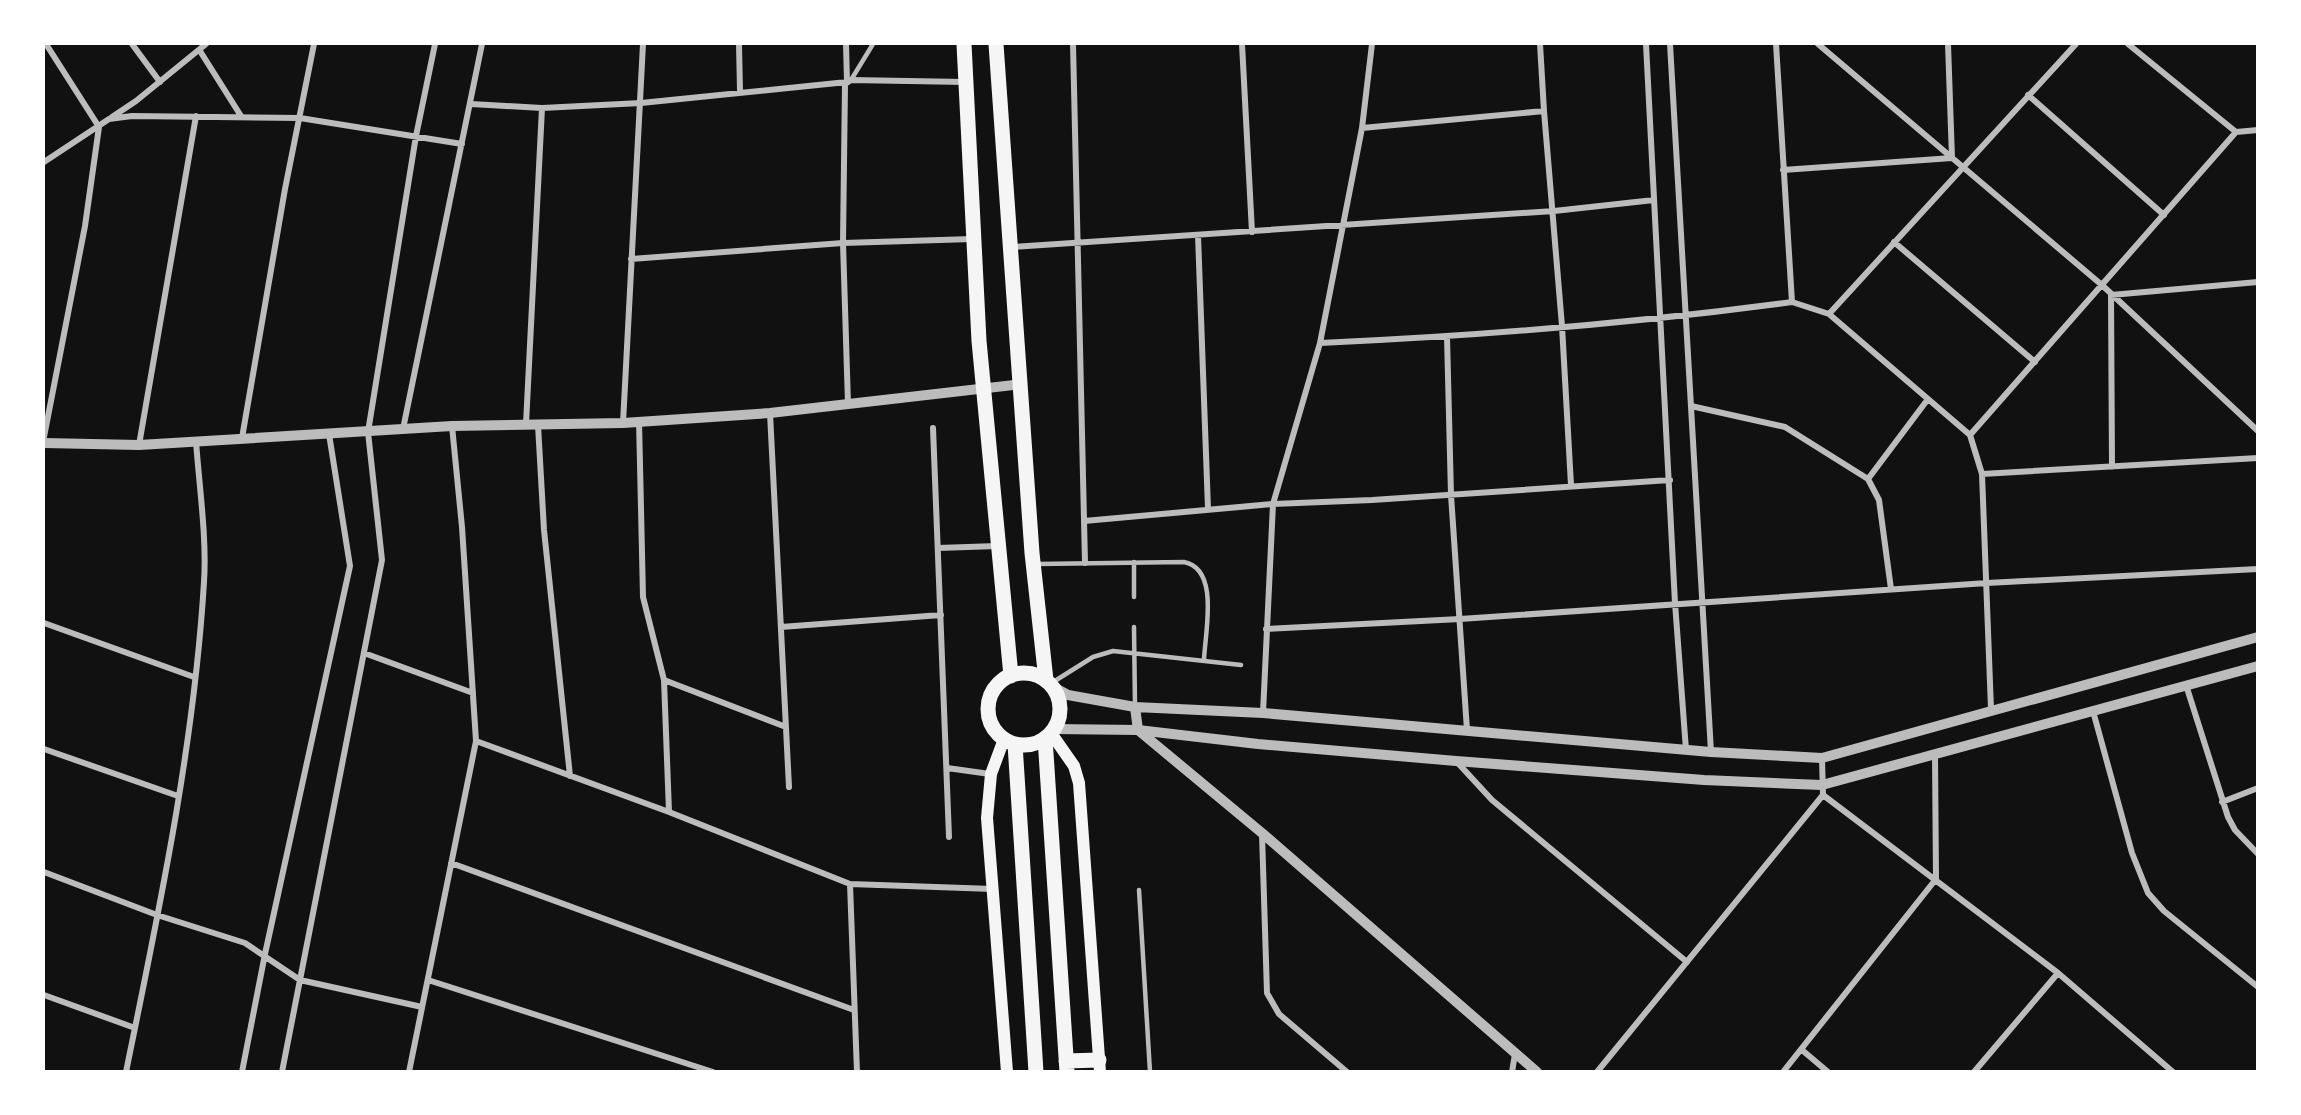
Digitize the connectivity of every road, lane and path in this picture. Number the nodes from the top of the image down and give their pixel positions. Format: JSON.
{"nodes":[{"id":1,"x":46,"y":44,"type":"edge"},
{"id":2,"x":132,"y":44,"type":"edge"},
{"id":3,"x":206,"y":44,"type":"edge"},
{"id":4,"x":314,"y":44,"type":"edge"},
{"id":5,"x":435,"y":44,"type":"edge"},
{"id":6,"x":482,"y":44,"type":"edge"},
{"id":7,"x":642,"y":44,"type":"edge"},
{"id":8,"x":739,"y":44,"type":"edge"},
{"id":9,"x":846,"y":44,"type":"edge"},
{"id":10,"x":873,"y":44,"type":"edge"},
{"id":11,"x":964,"y":44,"type":"edge"},
{"id":12,"x":996,"y":44,"type":"edge"},
{"id":13,"x":1073,"y":44,"type":"edge"},
{"id":14,"x":1242,"y":44,"type":"edge"},
{"id":15,"x":1372,"y":44,"type":"edge"},
{"id":16,"x":1540,"y":44,"type":"edge"},
{"id":17,"x":1646,"y":44,"type":"edge"},
{"id":18,"x":1670,"y":44,"type":"edge"},
{"id":19,"x":1776,"y":44,"type":"edge"},
{"id":20,"x":1818,"y":44,"type":"edge"},
{"id":21,"x":1948,"y":44,"type":"edge"},
{"id":22,"x":2076,"y":44,"type":"edge"},
{"id":23,"x":2128,"y":44,"type":"edge"},
{"id":24,"x":200,"y":51,"type":"junction"},
{"id":25,"x":849,"y":81,"type":"junction"},
{"id":26,"x":160,"y":82,"type":"junction"},
{"id":27,"x":966,"y":82,"type":"junction"},
{"id":28,"x":740,"y":91,"type":"junction"},
{"id":29,"x":2028,"y":95,"type":"junction"},
{"id":30,"x":640,"y":103,"type":"junction"},
{"id":31,"x":471,"y":104,"type":"junction"},
{"id":32,"x":542,"y":108,"type":"junction"},
{"id":33,"x":1545,"y":111,"type":"junction"},
{"id":34,"x":196,"y":116,"type":"junction"},
{"id":35,"x":241,"y":116,"type":"junction"},
{"id":36,"x":109,"y":118,"type":"junction"},
{"id":37,"x":300,"y":118,"type":"junction"},
{"id":38,"x":99,"y":127,"type":"junction"},
{"id":39,"x":1362,"y":128,"type":"junction"},
{"id":40,"x":2258,"y":130,"type":"edge"},
{"id":41,"x":2236,"y":132,"type":"junction"},
{"id":42,"x":416,"y":136,"type":"junction"},
{"id":43,"x":462,"y":144,"type":"junction"},
{"id":44,"x":1952,"y":158,"type":"junction"},
{"id":45,"x":44,"y":162,"type":"edge"},
{"id":46,"x":1962,"y":167,"type":"junction"},
{"id":47,"x":1783,"y":170,"type":"junction"},
{"id":48,"x":1654,"y":200,"type":"junction"},
{"id":49,"x":1554,"y":211,"type":"junction"},
{"id":50,"x":2164,"y":215,"type":"junction"},
{"id":51,"x":1345,"y":227,"type":"junction"},
{"id":52,"x":1252,"y":232,"type":"junction"},
{"id":53,"x":1198,"y":236,"type":"junction"},
{"id":54,"x":975,"y":238,"type":"junction"},
{"id":55,"x":1894,"y":242,"type":"junction"},
{"id":56,"x":843,"y":243,"type":"junction"},
{"id":57,"x":1078,"y":243,"type":"junction"},
{"id":58,"x":1009,"y":248,"type":"junction"},
{"id":59,"x":632,"y":259,"type":"junction"},
{"id":60,"x":2258,"y":282,"type":"edge"},
{"id":61,"x":2103,"y":286,"type":"junction"},
{"id":62,"x":2111,"y":295,"type":"junction"},
{"id":63,"x":1792,"y":302,"type":"junction"},
{"id":64,"x":1829,"y":314,"type":"junction"},
{"id":65,"x":1687,"y":316,"type":"junction"},
{"id":66,"x":1661,"y":319,"type":"junction"},
{"id":67,"x":1562,"y":326,"type":"junction"},
{"id":68,"x":1447,"y":337,"type":"junction"},
{"id":69,"x":1320,"y":343,"type":"junction"},
{"id":70,"x":2035,"y":362,"type":"junction"},
{"id":71,"x":1022,"y":384,"type":"junction"},
{"id":72,"x":984,"y":389,"type":"junction"},
{"id":73,"x":1928,"y":399,"type":"junction"},
{"id":74,"x":848,"y":404,"type":"junction"},
{"id":75,"x":1691,"y":406,"type":"junction"},
{"id":76,"x":770,"y":413,"type":"junction"},
{"id":77,"x":639,"y":420,"type":"junction"},
{"id":78,"x":623,"y":423,"type":"junction"},
{"id":79,"x":526,"y":424,"type":"junction"},
{"id":80,"x":538,"y":425,"type":"junction"},
{"id":81,"x":452,"y":426,"type":"junction"},
{"id":82,"x":933,"y":428,"type":"dead end"},
{"id":83,"x":403,"y":429,"type":"junction"},
{"id":84,"x":2258,"y":431,"type":"edge"},
{"id":85,"x":368,"y":432,"type":"junction"},
{"id":86,"x":329,"y":434,"type":"junction"},
{"id":87,"x":1970,"y":435,"type":"junction"},
{"id":88,"x":44,"y":437,"type":"edge"},
{"id":89,"x":242,"y":438,"type":"junction"},
{"id":90,"x":196,"y":441,"type":"junction"},
{"id":91,"x":44,"y":443,"type":"edge"},
{"id":92,"x":139,"y":445,"type":"junction"},
{"id":93,"x":2258,"y":458,"type":"edge"},
{"id":94,"x":2112,"y":466,"type":"junction"},
{"id":95,"x":1982,"y":474,"type":"junction"},
{"id":96,"x":1868,"y":479,"type":"junction"},
{"id":97,"x":1670,"y":480,"type":"junction"},
{"id":98,"x":1571,"y":485,"type":"junction"},
{"id":99,"x":1451,"y":495,"type":"junction"},
{"id":100,"x":1273,"y":504,"type":"junction"},
{"id":101,"x":1208,"y":509,"type":"junction"},
{"id":102,"x":1084,"y":521,"type":"junction"},
{"id":103,"x":1000,"y":545,"type":"junction"},
{"id":104,"x":938,"y":548,"type":"junction"},
{"id":105,"x":1134,"y":562,"type":"junction"},
{"id":106,"x":1085,"y":563,"type":"junction"},
{"id":107,"x":1033,"y":564,"type":"junction"},
{"id":108,"x":2258,"y":569,"type":"edge"},
{"id":109,"x":1987,"y":583,"type":"junction"},
{"id":110,"x":1891,"y":589,"type":"junction"},
{"id":111,"x":1134,"y":597,"type":"dead end"},
{"id":112,"x":1701,"y":601,"type":"junction"},
{"id":113,"x":1675,"y":603,"type":"junction"},
{"id":114,"x":941,"y":615,"type":"junction"},
{"id":115,"x":1460,"y":619,"type":"junction"},
{"id":116,"x":44,"y":622,"type":"edge"},
{"id":117,"x":781,"y":627,"type":"junction"},
{"id":118,"x":1134,"y":627,"type":"dead end"},
{"id":119,"x":1266,"y":629,"type":"junction"},
{"id":120,"x":2258,"y":637,"type":"edge"},
{"id":121,"x":1135,"y":652,"type":"junction"},
{"id":122,"x":364,"y":653,"type":"junction"},
{"id":123,"x":1204,"y":660,"type":"junction"},
{"id":124,"x":1241,"y":664,"type":"dead end"},
{"id":125,"x":2258,"y":666,"type":"edge"},
{"id":126,"x":1011,"y":676,"type":"junction"},
{"id":127,"x":194,"y":677,"type":"junction"},
{"id":128,"x":664,"y":680,"type":"junction"},
{"id":129,"x":1050,"y":684,"type":"junction"},
{"id":130,"x":2186,"y":685,"type":"junction"},
{"id":131,"x":473,"y":693,"type":"junction"},
{"id":132,"x":1135,"y":707,"type":"junction"},
{"id":133,"x":1991,"y":709,"type":"junction"},
{"id":134,"x":2093,"y":711,"type":"junction"},
{"id":135,"x":1263,"y":713,"type":"junction"},
{"id":136,"x":786,"y":728,"type":"junction"},
{"id":137,"x":1138,"y":730,"type":"junction"},
{"id":138,"x":1467,"y":730,"type":"junction"},
{"id":139,"x":1050,"y":734,"type":"junction"},
{"id":140,"x":476,"y":741,"type":"junction"},
{"id":141,"x":1010,"y":741,"type":"junction"},
{"id":142,"x":44,"y":749,"type":"edge"},
{"id":143,"x":1686,"y":750,"type":"junction"},
{"id":144,"x":1711,"y":752,"type":"junction"},
{"id":145,"x":1935,"y":755,"type":"junction"},
{"id":146,"x":1822,"y":758,"type":"junction"},
{"id":147,"x":1456,"y":761,"type":"junction"},
{"id":148,"x":947,"y":768,"type":"junction"},
{"id":149,"x":991,"y":774,"type":"junction"},
{"id":150,"x":570,"y":776,"type":"junction"},
{"id":151,"x":789,"y":787,"type":"dead end"},
{"id":152,"x":2258,"y":788,"type":"edge"},
{"id":153,"x":1822,"y":790,"type":"junction"},
{"id":154,"x":178,"y":796,"type":"junction"},
{"id":155,"x":2222,"y":802,"type":"junction"},
{"id":156,"x":669,"y":812,"type":"junction"},
{"id":157,"x":1262,"y":833,"type":"junction"},
{"id":158,"x":950,"y":837,"type":"dead end"},
{"id":159,"x":2258,"y":854,"type":"edge"},
{"id":160,"x":452,"y":863,"type":"junction"},
{"id":161,"x":44,"y":872,"type":"edge"},
{"id":162,"x":1936,"y":879,"type":"junction"},
{"id":163,"x":850,"y":884,"type":"junction"},
{"id":164,"x":993,"y":889,"type":"junction"},
{"id":165,"x":1138,"y":890,"type":"dead end"},
{"id":166,"x":157,"y":915,"type":"junction"},
{"id":167,"x":265,"y":954,"type":"junction"},
{"id":168,"x":1687,"y":962,"type":"junction"},
{"id":169,"x":2058,"y":973,"type":"junction"},
{"id":170,"x":300,"y":980,"type":"junction"},
{"id":171,"x":428,"y":980,"type":"junction"},
{"id":172,"x":2258,"y":987,"type":"edge"},
{"id":173,"x":44,"y":995,"type":"edge"},
{"id":174,"x":422,"y":1007,"type":"junction"},
{"id":175,"x":854,"y":1010,"type":"junction"},
{"id":176,"x":135,"y":1028,"type":"junction"},
{"id":177,"x":1802,"y":1050,"type":"junction"},
{"id":178,"x":1515,"y":1054,"type":"junction"},
{"id":179,"x":1066,"y":1066,"type":"edge"},
{"id":180,"x":1099,"y":1066,"type":"edge"},
{"id":181,"x":126,"y":1071,"type":"edge"},
{"id":182,"x":242,"y":1071,"type":"edge"},
{"id":183,"x":282,"y":1071,"type":"edge"},
{"id":184,"x":409,"y":1071,"type":"edge"},
{"id":185,"x":713,"y":1071,"type":"edge"},
{"id":186,"x":856,"y":1071,"type":"edge"},
{"id":187,"x":1007,"y":1071,"type":"edge"},
{"id":188,"x":1036,"y":1071,"type":"edge"},
{"id":189,"x":1150,"y":1071,"type":"edge"},
{"id":190,"x":1347,"y":1071,"type":"edge"},
{"id":191,"x":1512,"y":1071,"type":"edge"},
{"id":192,"x":1537,"y":1071,"type":"edge"},
{"id":193,"x":1597,"y":1071,"type":"edge"},
{"id":194,"x":1783,"y":1071,"type":"edge"},
{"id":195,"x":1828,"y":1071,"type":"edge"},
{"id":196,"x":1974,"y":1071,"type":"edge"},
{"id":197,"x":2173,"y":1071,"type":"edge"}],
"edges":[{"from":1,"to":38,"type":"street"},
{"from":2,"to":26,"type":"street"},
{"from":3,"to":24,"type":"street"},
{"from":4,"to":37,"type":"street"},
{"from":5,"to":42,"type":"street"},
{"from":6,"to":31,"type":"street"},
{"from":7,"to":30,"type":"street"},
{"from":8,"to":28,"type":"street"},
{"from":9,"to":25,"type":"street"},
{"from":10,"to":25,"type":"lane"},
{"from":11,"to":27,"type":"main road"},
{"from":12,"to":58,"type":"main road"},
{"from":13,"to":57,"type":"street"},
{"from":14,"to":52,"type":"street"},
{"from":15,"to":39,"type":"street"},
{"from":16,"to":33,"type":"street"},
{"from":17,"to":48,"type":"street"},
{"from":18,"to":65,"type":"street"},
{"from":19,"to":47,"type":"street"},
{"from":20,"to":44,"type":"street"},
{"from":21,"to":44,"type":"street"},
{"from":22,"to":29,"type":"street"},
{"from":23,"to":41,"type":"street"},
{"from":24,"to":26,"type":"street"},
{"from":24,"to":35,"type":"street"},
{"from":25,"to":27,"type":"street"},
{"from":25,"to":28,"type":"street"},
{"from":25,"to":56,"type":"street"},
{"from":26,"to":36,"type":"street"},
{"from":27,"to":54,"type":"main road"},
{"from":28,"to":30,"type":"street"},
{"from":29,"to":46,"type":"street"},
{"from":29,"to":50,"type":"street"},
{"from":30,"to":32,"type":"street"},
{"from":30,"to":59,"type":"street"},
{"from":31,"to":32,"type":"street"},
{"from":31,"to":43,"type":"street"},
{"from":32,"to":79,"type":"street"},
{"from":33,"to":39,"type":"street"},
{"from":33,"to":49,"type":"street"},
{"from":34,"to":35,"type":"street"},
{"from":34,"to":36,"type":"street"},
{"from":34,"to":92,"type":"street"},
{"from":35,"to":37,"type":"street"},
{"from":36,"to":38,"type":"street"},
{"from":37,"to":42,"type":"street"},
{"from":37,"to":89,"type":"street"},
{"from":38,"to":45,"type":"street"},
{"from":38,"to":88,"type":"street"},
{"from":39,"to":51,"type":"street"},
{"from":40,"to":41,"type":"street"},
{"from":41,"to":50,"type":"street"},
{"from":42,"to":43,"type":"street"},
{"from":42,"to":85,"type":"street"},
{"from":43,"to":83,"type":"street"},
{"from":44,"to":46,"type":"street"},
{"from":44,"to":47,"type":"street"},
{"from":46,"to":55,"type":"street"},
{"from":46,"to":61,"type":"street"},
{"from":47,"to":63,"type":"street"},
{"from":48,"to":49,"type":"street"},
{"from":48,"to":66,"type":"street"},
{"from":49,"to":51,"type":"street"},
{"from":49,"to":67,"type":"street"},
{"from":50,"to":61,"type":"street"},
{"from":51,"to":52,"type":"street"},
{"from":51,"to":69,"type":"street"},
{"from":52,"to":53,"type":"street"},
{"from":53,"to":57,"type":"street"},
{"from":53,"to":101,"type":"street"},
{"from":54,"to":56,"type":"street"},
{"from":54,"to":72,"type":"main road"},
{"from":55,"to":64,"type":"street"},
{"from":55,"to":70,"type":"street"},
{"from":56,"to":59,"type":"street"},
{"from":56,"to":74,"type":"street"},
{"from":57,"to":58,"type":"street"},
{"from":57,"to":102,"type":"street"},
{"from":58,"to":71,"type":"main road"},
{"from":59,"to":78,"type":"street"},
{"from":60,"to":62,"type":"street"},
{"from":61,"to":62,"type":"street"},
{"from":61,"to":70,"type":"street"},
{"from":62,"to":84,"type":"street"},
{"from":62,"to":94,"type":"street"},
{"from":63,"to":64,"type":"street"},
{"from":63,"to":65,"type":"street"},
{"from":64,"to":73,"type":"street"},
{"from":65,"to":66,"type":"street"},
{"from":65,"to":75,"type":"street"},
{"from":66,"to":67,"type":"street"},
{"from":66,"to":97,"type":"street"},
{"from":67,"to":68,"type":"street"},
{"from":67,"to":98,"type":"street"},
{"from":68,"to":69,"type":"street"},
{"from":68,"to":99,"type":"street"},
{"from":69,"to":100,"type":"street"},
{"from":70,"to":87,"type":"street"},
{"from":71,"to":72,"type":"street"},
{"from":71,"to":107,"type":"main road"},
{"from":72,"to":74,"type":"street"},
{"from":72,"to":103,"type":"main road"},
{"from":73,"to":87,"type":"street"},
{"from":73,"to":96,"type":"street"},
{"from":74,"to":76,"type":"street"},
{"from":75,"to":96,"type":"street"},
{"from":75,"to":112,"type":"street"},
{"from":76,"to":77,"type":"street"},
{"from":76,"to":117,"type":"street"},
{"from":77,"to":78,"type":"street"},
{"from":77,"to":128,"type":"street"},
{"from":78,"to":80,"type":"street"},
{"from":79,"to":80,"type":"street"},
{"from":79,"to":81,"type":"street"},
{"from":80,"to":150,"type":"street"},
{"from":81,"to":83,"type":"street"},
{"from":81,"to":131,"type":"street"},
{"from":82,"to":104,"type":"street"},
{"from":83,"to":85,"type":"street"},
{"from":85,"to":86,"type":"street"},
{"from":85,"to":122,"type":"street"},
{"from":86,"to":89,"type":"street"},
{"from":86,"to":167,"type":"street"},
{"from":87,"to":95,"type":"street"},
{"from":89,"to":90,"type":"street"},
{"from":90,"to":92,"type":"street"},
{"from":90,"to":127,"type":"street"},
{"from":91,"to":92,"type":"street"},
{"from":93,"to":94,"type":"street"},
{"from":94,"to":95,"type":"street"},
{"from":95,"to":109,"type":"street"},
{"from":96,"to":110,"type":"street"},
{"from":97,"to":98,"type":"street"},
{"from":97,"to":113,"type":"street"},
{"from":98,"to":99,"type":"street"},
{"from":99,"to":100,"type":"street"},
{"from":99,"to":115,"type":"street"},
{"from":100,"to":101,"type":"street"},
{"from":100,"to":119,"type":"street"},
{"from":101,"to":102,"type":"street"},
{"from":102,"to":106,"type":"street"},
{"from":103,"to":104,"type":"street"},
{"from":103,"to":126,"type":"main road"},
{"from":104,"to":114,"type":"street"},
{"from":105,"to":106,"type":"lane"},
{"from":105,"to":111,"type":"lane"},
{"from":105,"to":123,"type":"lane"},
{"from":106,"to":107,"type":"lane"},
{"from":107,"to":129,"type":"main road"},
{"from":108,"to":109,"type":"street"},
{"from":109,"to":110,"type":"street"},
{"from":109,"to":133,"type":"street"},
{"from":110,"to":112,"type":"street"},
{"from":112,"to":113,"type":"street"},
{"from":112,"to":144,"type":"street"},
{"from":113,"to":115,"type":"street"},
{"from":113,"to":143,"type":"street"},
{"from":114,"to":117,"type":"street"},
{"from":114,"to":148,"type":"street"},
{"from":115,"to":119,"type":"street"},
{"from":115,"to":138,"type":"street"},
{"from":116,"to":127,"type":"street"},
{"from":117,"to":136,"type":"street"},
{"from":118,"to":121,"type":"lane"},
{"from":119,"to":135,"type":"street"},
{"from":120,"to":133,"type":"street"},
{"from":121,"to":123,"type":"lane"},
{"from":121,"to":129,"type":"lane"},
{"from":121,"to":132,"type":"lane"},
{"from":122,"to":131,"type":"street"},
{"from":122,"to":170,"type":"street"},
{"from":123,"to":124,"type":"lane"},
{"from":125,"to":130,"type":"street"},
{"from":126,"to":129,"type":"main road"},
{"from":126,"to":141,"type":"main road"},
{"from":127,"to":154,"type":"street"},
{"from":128,"to":136,"type":"street"},
{"from":128,"to":156,"type":"street"},
{"from":129,"to":132,"type":"street"},
{"from":129,"to":139,"type":"main road"},
{"from":130,"to":134,"type":"street"},
{"from":130,"to":155,"type":"street"},
{"from":131,"to":140,"type":"street"},
{"from":132,"to":135,"type":"street"},
{"from":132,"to":137,"type":"street"},
{"from":133,"to":146,"type":"street"},
{"from":134,"to":145,"type":"street"},
{"from":134,"to":172,"type":"street"},
{"from":135,"to":138,"type":"street"},
{"from":136,"to":151,"type":"street"},
{"from":137,"to":139,"type":"street"},
{"from":137,"to":147,"type":"street"},
{"from":137,"to":157,"type":"street"},
{"from":138,"to":143,"type":"street"},
{"from":139,"to":141,"type":"main road"},
{"from":139,"to":179,"type":"main road"},
{"from":139,"to":180,"type":"main road"},
{"from":140,"to":150,"type":"street"},
{"from":140,"to":160,"type":"street"},
{"from":141,"to":149,"type":"main road"},
{"from":141,"to":188,"type":"main road"},
{"from":142,"to":154,"type":"street"},
{"from":143,"to":144,"type":"street"},
{"from":144,"to":146,"type":"street"},
{"from":145,"to":153,"type":"street"},
{"from":145,"to":162,"type":"street"},
{"from":146,"to":153,"type":"street"},
{"from":147,"to":153,"type":"street"},
{"from":147,"to":168,"type":"street"},
{"from":148,"to":149,"type":"street"},
{"from":148,"to":158,"type":"street"},
{"from":149,"to":164,"type":"main road"},
{"from":150,"to":156,"type":"street"},
{"from":152,"to":155,"type":"street"},
{"from":153,"to":162,"type":"street"},
{"from":153,"to":168,"type":"street"},
{"from":154,"to":166,"type":"street"},
{"from":155,"to":159,"type":"street"},
{"from":156,"to":163,"type":"street"},
{"from":157,"to":178,"type":"street"},
{"from":157,"to":190,"type":"street"},
{"from":160,"to":171,"type":"street"},
{"from":160,"to":175,"type":"street"},
{"from":161,"to":166,"type":"street"},
{"from":162,"to":169,"type":"street"},
{"from":162,"to":177,"type":"street"},
{"from":163,"to":164,"type":"street"},
{"from":163,"to":175,"type":"street"},
{"from":164,"to":187,"type":"main road"},
{"from":165,"to":189,"type":"lane"},
{"from":166,"to":167,"type":"street"},
{"from":166,"to":176,"type":"street"},
{"from":167,"to":170,"type":"street"},
{"from":167,"to":182,"type":"street"},
{"from":168,"to":193,"type":"street"},
{"from":169,"to":196,"type":"street"},
{"from":169,"to":197,"type":"street"},
{"from":170,"to":174,"type":"street"},
{"from":170,"to":183,"type":"street"},
{"from":171,"to":174,"type":"street"},
{"from":171,"to":185,"type":"street"},
{"from":173,"to":176,"type":"street"},
{"from":174,"to":184,"type":"street"},
{"from":175,"to":186,"type":"street"},
{"from":176,"to":181,"type":"street"},
{"from":177,"to":194,"type":"street"},
{"from":177,"to":195,"type":"street"},
{"from":178,"to":191,"type":"street"},
{"from":178,"to":192,"type":"street"},
{"from":179,"to":180,"type":"main road"}]}
